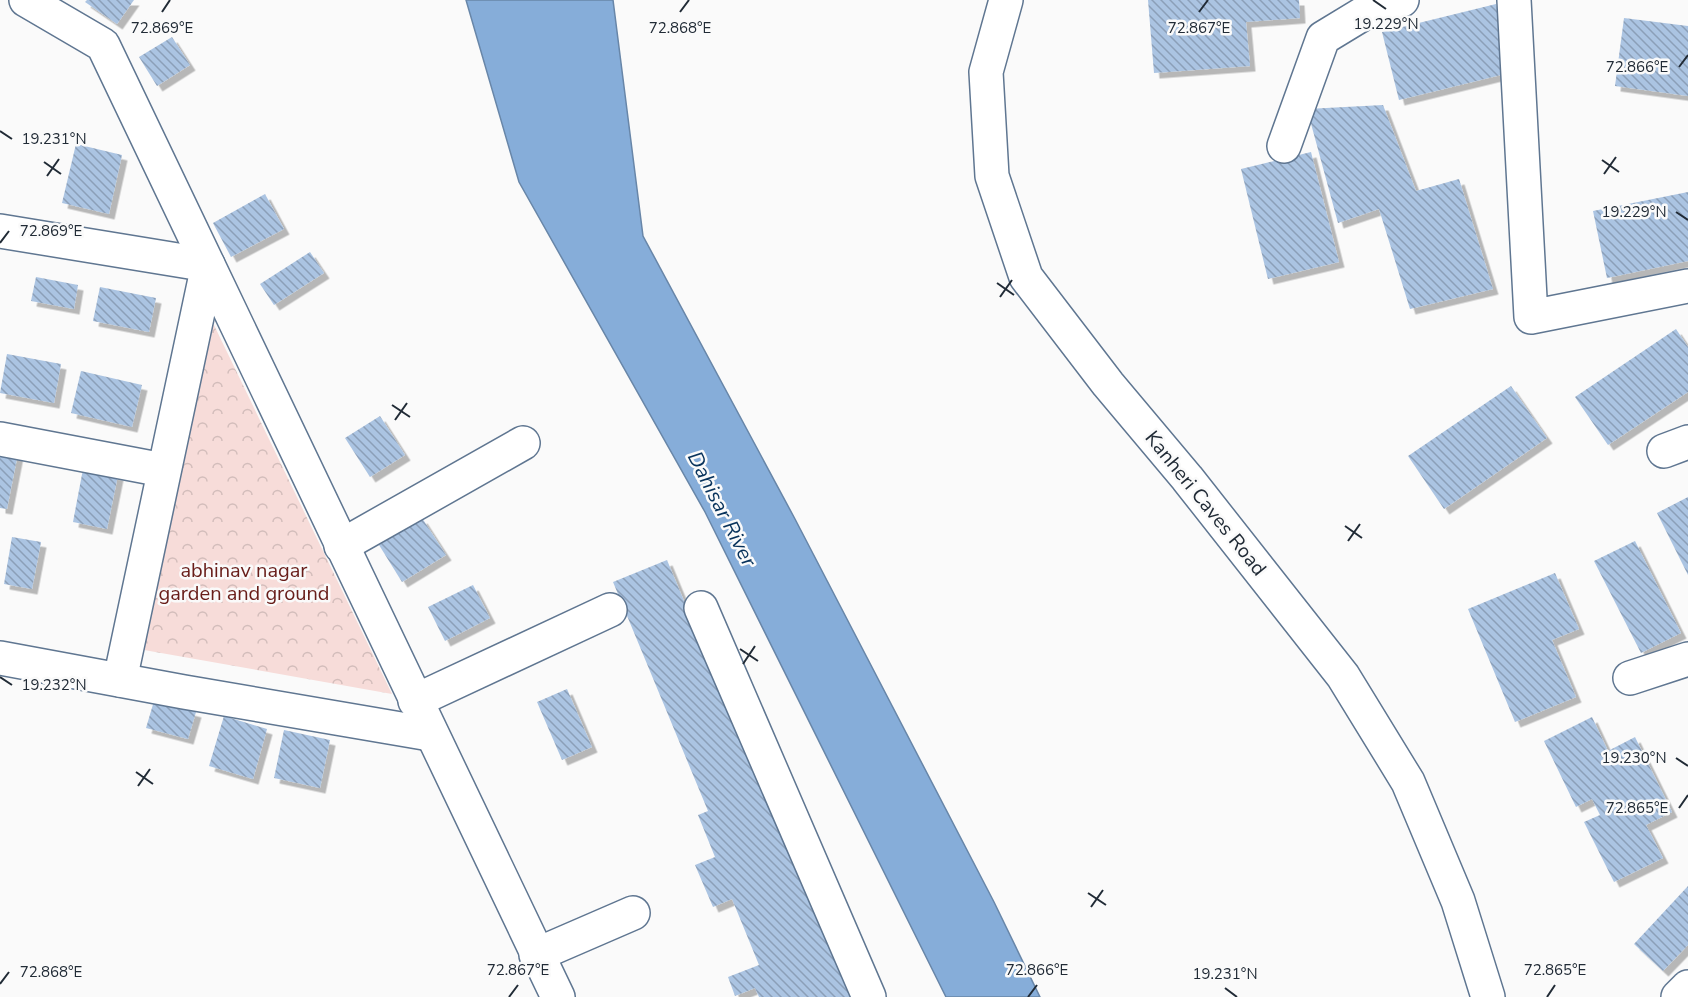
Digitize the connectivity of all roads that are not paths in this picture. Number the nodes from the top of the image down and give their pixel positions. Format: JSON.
{"nodes":[{"id":1,"x":26,"y":0,"type":"edge"},
{"id":2,"x":1006,"y":0,"type":"edge"},
{"id":3,"x":1402,"y":0,"type":"edge"},
{"id":4,"x":1514,"y":0,"type":"edge"},
{"id":5,"x":1284,"y":146,"type":"dead end"},
{"id":6,"x":0,"y":231,"type":"edge"},
{"id":7,"x":208,"y":265,"type":"junction"},
{"id":8,"x":1688,"y":286,"type":"edge"},
{"id":9,"x":0,"y":439,"type":"edge"},
{"id":10,"x":523,"y":443,"type":"dead end"},
{"id":11,"x":163,"y":470,"type":"junction"},
{"id":12,"x":341,"y":546,"type":"junction"},
{"id":13,"x":701,"y":608,"type":"dead end"},
{"id":14,"x":610,"y":610,"type":"dead end"},
{"id":15,"x":0,"y":638,"type":"edge"},
{"id":16,"x":0,"y":658,"type":"edge"},
{"id":17,"x":1688,"y":659,"type":"edge"},
{"id":18,"x":122,"y":671,"type":"junction"},
{"id":19,"x":1630,"y":678,"type":"dead end"},
{"id":20,"x":423,"y":718,"type":"junction"},
{"id":21,"x":633,"y":913,"type":"dead end"},
{"id":22,"x":536,"y":955,"type":"junction"},
{"id":23,"x":1688,"y":987,"type":"edge"},
{"id":24,"x":558,"y":997,"type":"edge"},
{"id":25,"x":869,"y":997,"type":"edge"},
{"id":26,"x":1488,"y":997,"type":"edge"},
{"id":27,"x":1678,"y":997,"type":"edge"}],
"edges":[{"from":1,"to":7,"type":"street"},
{"from":2,"to":26,"type":"street","name":"Kanheri Caves Road"},
{"from":3,"to":5,"type":"street"},
{"from":4,"to":8,"type":"street"},
{"from":6,"to":7,"type":"street"},
{"from":7,"to":11,"type":"street"},
{"from":7,"to":12,"type":"street"},
{"from":9,"to":11,"type":"street"},
{"from":10,"to":12,"type":"street"},
{"from":11,"to":18,"type":"street"},
{"from":12,"to":20,"type":"street"},
{"from":13,"to":25,"type":"street"},
{"from":14,"to":20,"type":"street"},
{"from":15,"to":18,"type":"street"},
{"from":16,"to":18,"type":"street"},
{"from":17,"to":19,"type":"street"},
{"from":18,"to":20,"type":"street"},
{"from":20,"to":22,"type":"street"},
{"from":21,"to":22,"type":"street"},
{"from":22,"to":24,"type":"street"},
{"from":23,"to":27,"type":"street"}]}
